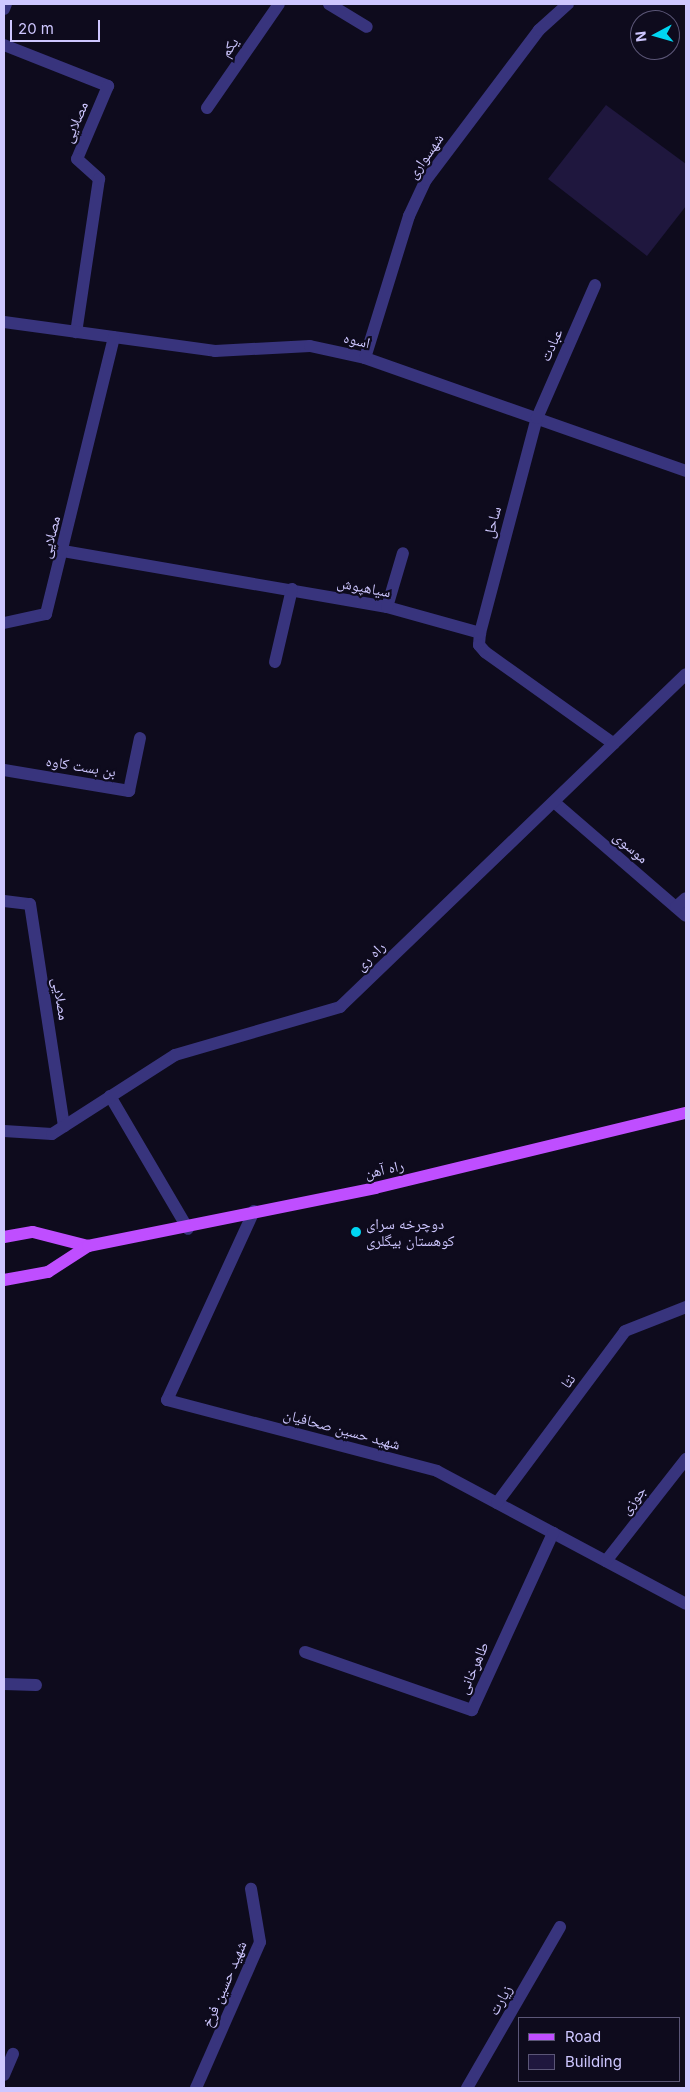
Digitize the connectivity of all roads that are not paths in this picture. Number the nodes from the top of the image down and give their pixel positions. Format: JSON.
{"nodes":[{"id":1,"x":6,"y":4,"type":"edge"},
{"id":2,"x":279,"y":4,"type":"edge"},
{"id":3,"x":329,"y":4,"type":"edge"},
{"id":4,"x":568,"y":4,"type":"edge"},
{"id":5,"x":4,"y":9,"type":"edge"},
{"id":6,"x":367,"y":28,"type":"dead end"},
{"id":7,"x":4,"y":45,"type":"edge"},
{"id":8,"x":207,"y":108,"type":"dead end"},
{"id":9,"x":594,"y":286,"type":"dead end"},
{"id":10,"x":4,"y":322,"type":"edge"},
{"id":11,"x":76,"y":332,"type":"junction"},
{"id":12,"x":114,"y":337,"type":"junction"},
{"id":13,"x":365,"y":358,"type":"junction"},
{"id":14,"x":537,"y":418,"type":"junction"},
{"id":15,"x":686,"y":471,"type":"edge"},
{"id":16,"x":63,"y":551,"type":"junction"},
{"id":17,"x":403,"y":553,"type":"dead end"},
{"id":18,"x":292,"y":589,"type":"junction"},
{"id":19,"x":386,"y":607,"type":"junction"},
{"id":20,"x":4,"y":623,"type":"edge"},
{"id":21,"x":480,"y":633,"type":"junction"},
{"id":22,"x":275,"y":662,"type":"dead end"},
{"id":23,"x":686,"y":674,"type":"edge"},
{"id":24,"x":140,"y":738,"type":"dead end"},
{"id":25,"x":614,"y":744,"type":"junction"},
{"id":26,"x":4,"y":770,"type":"edge"},
{"id":27,"x":554,"y":802,"type":"junction"},
{"id":28,"x":686,"y":898,"type":"edge"},
{"id":29,"x":4,"y":901,"type":"edge"},
{"id":30,"x":676,"y":907,"type":"junction"},
{"id":31,"x":686,"y":916,"type":"edge"},
{"id":32,"x":110,"y":1096,"type":"junction"},
{"id":33,"x":686,"y":1114,"type":"edge"},
{"id":34,"x":64,"y":1126,"type":"junction"},
{"id":35,"x":4,"y":1131,"type":"edge"},
{"id":36,"x":254,"y":1211,"type":"junction"},
{"id":37,"x":188,"y":1229,"type":"junction"},
{"id":38,"x":4,"y":1237,"type":"edge"},
{"id":39,"x":88,"y":1246,"type":"junction"},
{"id":40,"x":4,"y":1280,"type":"edge"},
{"id":41,"x":686,"y":1308,"type":"edge"},
{"id":42,"x":686,"y":1459,"type":"edge"},
{"id":43,"x":497,"y":1503,"type":"junction"},
{"id":44,"x":552,"y":1533,"type":"junction"},
{"id":45,"x":606,"y":1561,"type":"junction"},
{"id":46,"x":686,"y":1604,"type":"edge"},
{"id":47,"x":305,"y":1652,"type":"dead end"},
{"id":48,"x":4,"y":1684,"type":"edge"},
{"id":49,"x":36,"y":1685,"type":"dead end"},
{"id":50,"x":251,"y":1889,"type":"dead end"},
{"id":51,"x":560,"y":1928,"type":"dead end"},
{"id":52,"x":13,"y":2054,"type":"dead end"},
{"id":53,"x":4,"y":2075,"type":"edge"},
{"id":54,"x":196,"y":2088,"type":"edge"},
{"id":55,"x":467,"y":2088,"type":"edge"}],
"edges":[{"from":1,"to":5,"type":"street"},
{"from":2,"to":8,"type":"street","name":"یکم"},
{"from":3,"to":6,"type":"street"},
{"from":4,"to":13,"type":"street","name":"شهسواری"},
{"from":7,"to":11,"type":"street","name":"مصلایی"},
{"from":9,"to":14,"type":"street","name":"عبادت"},
{"from":10,"to":11,"type":"street","name":"اسوه"},
{"from":11,"to":12,"type":"street","name":"اسوه"},
{"from":12,"to":13,"type":"street","name":"اسوه"},
{"from":12,"to":16,"type":"street","name":"مصلایی"},
{"from":13,"to":14,"type":"street","name":"اسوه"},
{"from":14,"to":15,"type":"street","name":"اسوه"},
{"from":14,"to":21,"type":"street","name":"ساحل"},
{"from":16,"to":18,"type":"street","name":"سیاهپوش"},
{"from":16,"to":20,"type":"street","name":"مصلایی"},
{"from":17,"to":19,"type":"street"},
{"from":18,"to":19,"type":"street","name":"سیاهپوش"},
{"from":18,"to":22,"type":"street"},
{"from":19,"to":21,"type":"street","name":"سیاهپوش"},
{"from":21,"to":25,"type":"street"},
{"from":23,"to":25,"type":"street","name":"راه ری"},
{"from":24,"to":26,"type":"street","name":"بن بست کاوه"},
{"from":25,"to":27,"type":"street","name":"راه ری"},
{"from":27,"to":30,"type":"street","name":"موسوی"},
{"from":27,"to":32,"type":"street","name":"راه ری"},
{"from":28,"to":30,"type":"street"},
{"from":29,"to":34,"type":"street","name":"مصلایی"},
{"from":30,"to":31,"type":"street","name":"موسوی"},
{"from":32,"to":34,"type":"street","name":"راه ری"},
{"from":32,"to":37,"type":"street"},
{"from":33,"to":36,"type":"main road","name":"راه آهن"},
{"from":34,"to":35,"type":"street","name":"راه ری"},
{"from":36,"to":37,"type":"main road","name":"راه آهن"},
{"from":36,"to":43,"type":"street","name":"شهید حسین صحافیان"},
{"from":37,"to":39,"type":"main road","name":"راه آهن"},
{"from":38,"to":39,"type":"main road","name":"راه آهن"},
{"from":39,"to":40,"type":"main road","name":"راه آهن"},
{"from":41,"to":43,"type":"street","name":"نثا"},
{"from":42,"to":45,"type":"street","name":"جوزی"},
{"from":43,"to":44,"type":"street","name":"شهید حسین صحافیان"},
{"from":44,"to":45,"type":"street","name":"شهید حسین صحافیان"},
{"from":44,"to":47,"type":"street","name":"طاهرخانی"},
{"from":45,"to":46,"type":"street","name":"شهید حسین صحافیان"},
{"from":48,"to":49,"type":"street"},
{"from":50,"to":54,"type":"street","name":"شهید حسین فرخ"},
{"from":51,"to":55,"type":"street","name":"زیارت"},
{"from":52,"to":53,"type":"street"}]}
